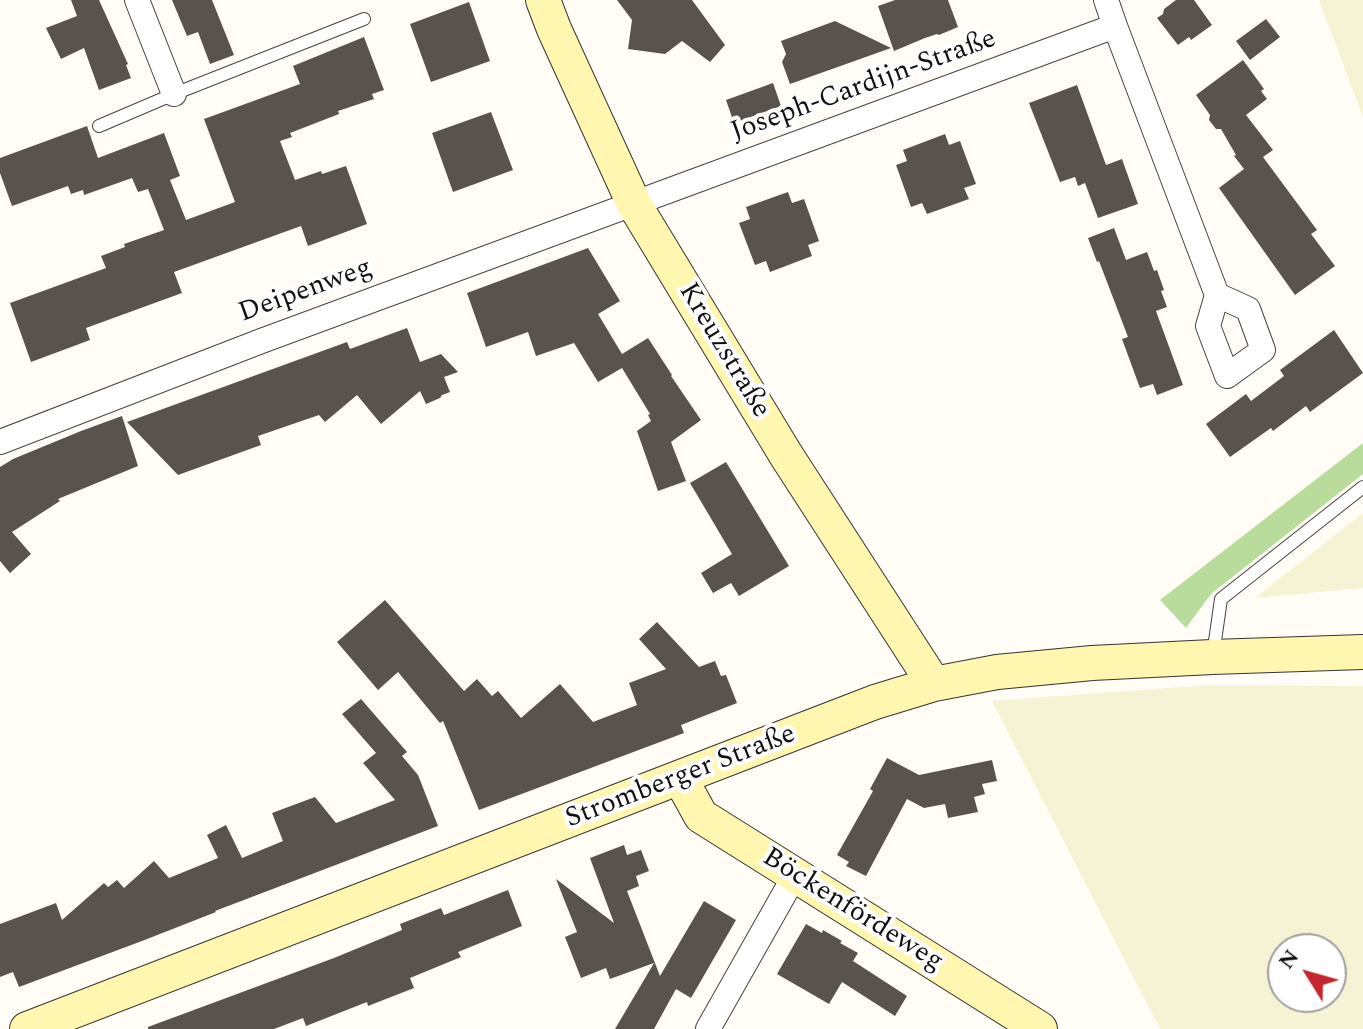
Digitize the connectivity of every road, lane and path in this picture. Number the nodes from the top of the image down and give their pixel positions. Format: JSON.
{"nodes":[{"id":1,"x":137,"y":0,"type":"edge"},
{"id":2,"x":543,"y":0,"type":"edge"},
{"id":3,"x":1106,"y":0,"type":"edge"},
{"id":4,"x":364,"y":19,"type":"dead end"},
{"id":5,"x":1115,"y":26,"type":"junction"},
{"id":6,"x":174,"y":94,"type":"junction"},
{"id":7,"x":99,"y":126,"type":"dead end"},
{"id":8,"x":634,"y":204,"type":"junction"},
{"id":9,"x":1217,"y":295,"type":"dead end"},
{"id":10,"x":1,"y":439,"type":"edge"},
{"id":11,"x":1363,"y":487,"type":"edge"},
{"id":12,"x":1363,"y":652,"type":"edge"},
{"id":13,"x":1212,"y":657,"type":"junction"},
{"id":14,"x":934,"y":684,"type":"junction"},
{"id":15,"x":680,"y":778,"type":"junction"},
{"id":16,"x":795,"y":875,"type":"junction"},
{"id":17,"x":27,"y":1029,"type":"edge"},
{"id":18,"x":708,"y":1029,"type":"edge"},
{"id":19,"x":1040,"y":1029,"type":"edge"}],
"edges":[{"from":1,"to":6,"type":"street"},
{"from":2,"to":8,"type":"main road","name":"Kreuzstraße"},
{"from":3,"to":5,"type":"street"},
{"from":4,"to":6,"type":"lane"},
{"from":5,"to":8,"type":"street","name":"Joseph-Cardijn-Straße"},
{"from":5,"to":9,"type":"street"},
{"from":6,"to":7,"type":"lane"},
{"from":8,"to":10,"type":"street","name":"Deipenweg"},
{"from":8,"to":14,"type":"main road","name":"Kreuzstraße"},
{"from":11,"to":13,"type":"lane"},
{"from":12,"to":13,"type":"main road","name":"Stromberger Straße"},
{"from":13,"to":14,"type":"main road","name":"Stromberger Straße"},
{"from":14,"to":15,"type":"main road","name":"Stromberger Straße"},
{"from":15,"to":16,"type":"main road","name":"Böckenfördeweg"},
{"from":15,"to":17,"type":"main road","name":"Stromberger Straße"},
{"from":16,"to":18,"type":"street"},
{"from":16,"to":19,"type":"main road","name":"Böckenfördeweg"}]}
